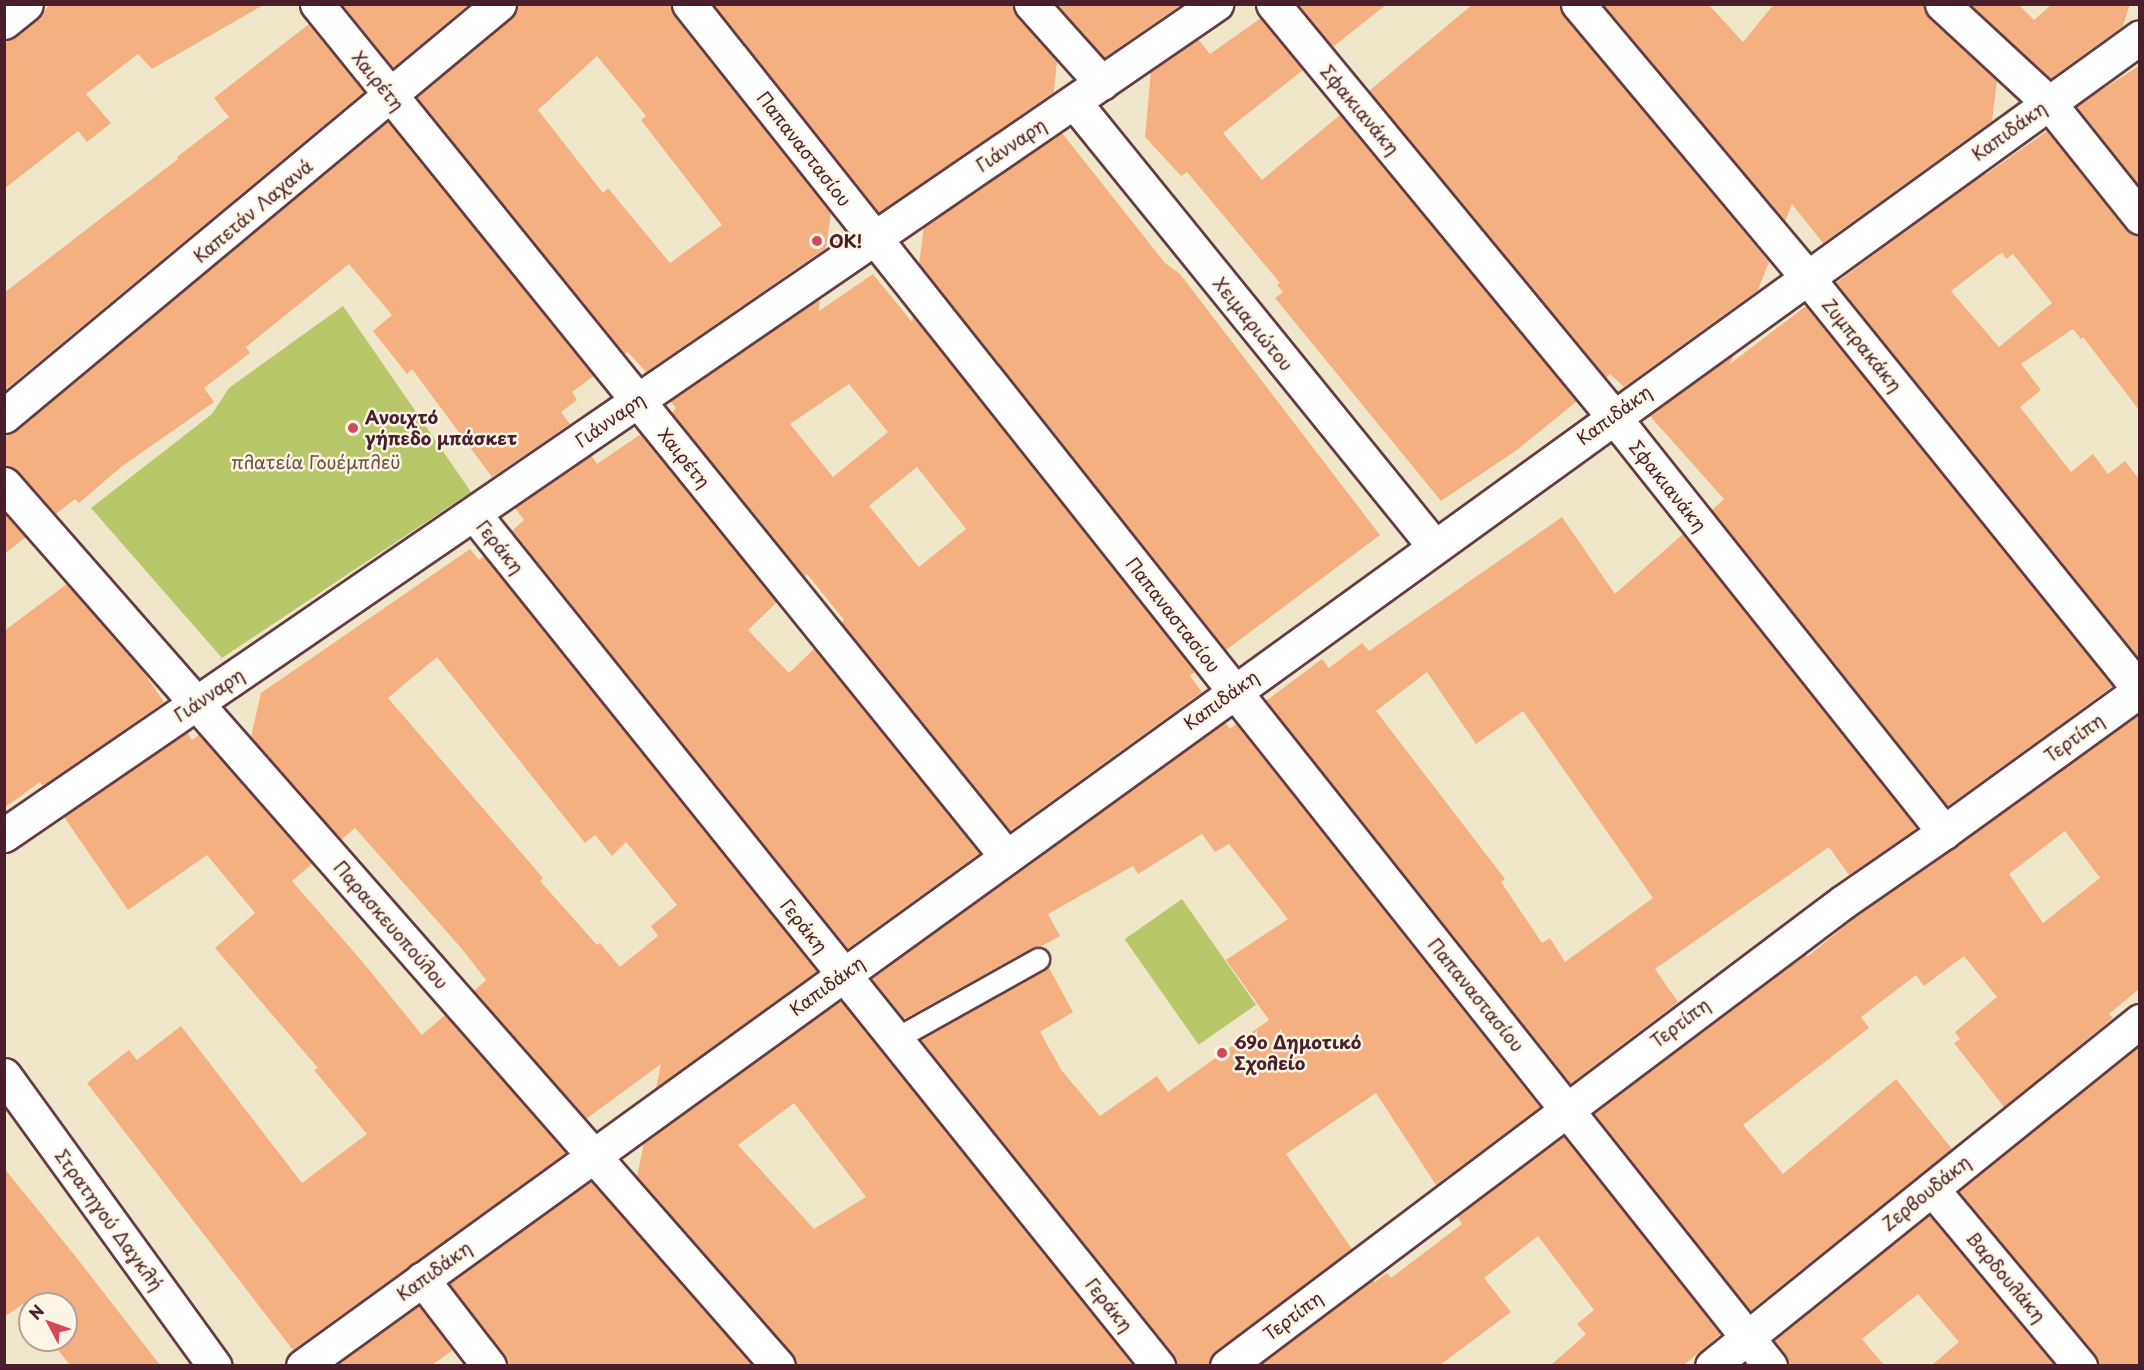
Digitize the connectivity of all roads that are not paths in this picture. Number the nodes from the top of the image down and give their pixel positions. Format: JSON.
{"nodes":[{"id":1,"x":26,"y":4,"type":"edge"},
{"id":2,"x":316,"y":4,"type":"edge"},
{"id":3,"x":499,"y":4,"type":"edge"},
{"id":4,"x":689,"y":4,"type":"edge"},
{"id":5,"x":1030,"y":4,"type":"edge"},
{"id":6,"x":1273,"y":4,"type":"edge"},
{"id":7,"x":1578,"y":4,"type":"edge"},
{"id":8,"x":1942,"y":4,"type":"edge"},
{"id":9,"x":1214,"y":5,"type":"edge"},
{"id":10,"x":4,"y":22,"type":"edge"},
{"id":11,"x":2139,"y":37,"type":"edge"},
{"id":12,"x":1102,"y":83,"type":"junction"},
{"id":13,"x":391,"y":97,"type":"junction"},
{"id":14,"x":1074,"y":102,"type":"junction"},
{"id":15,"x":2049,"y":103,"type":"junction"},
{"id":16,"x":2139,"y":217,"type":"edge"},
{"id":17,"x":875,"y":238,"type":"junction"},
{"id":18,"x":1806,"y":276,"type":"junction"},
{"id":19,"x":637,"y":401,"type":"junction"},
{"id":20,"x":4,"y":416,"type":"edge"},
{"id":21,"x":1613,"y":416,"type":"junction"},
{"id":22,"x":4,"y":484,"type":"edge"},
{"id":23,"x":474,"y":514,"type":"junction"},
{"id":24,"x":1434,"y":546,"type":"junction"},
{"id":25,"x":2139,"y":690,"type":"edge"},
{"id":26,"x":1234,"y":691,"type":"junction"},
{"id":27,"x":197,"y":703,"type":"junction"},
{"id":28,"x":1944,"y":832,"type":"junction"},
{"id":29,"x":4,"y":835,"type":"edge"},
{"id":30,"x":1006,"y":856,"type":"junction"},
{"id":31,"x":1038,"y":959,"type":"dead end"},
{"id":32,"x":843,"y":975,"type":"junction"},
{"id":33,"x":2139,"y":1021,"type":"edge"},
{"id":34,"x":895,"y":1039,"type":"junction"},
{"id":35,"x":6,"y":1080,"type":"edge"},
{"id":36,"x":1566,"y":1109,"type":"junction"},
{"id":37,"x":594,"y":1155,"type":"junction"},
{"id":38,"x":1932,"y":1189,"type":"junction"},
{"id":39,"x":422,"y":1279,"type":"junction"},
{"id":40,"x":1746,"y":1335,"type":"junction"},
{"id":41,"x":215,"y":1365,"type":"edge"},
{"id":42,"x":303,"y":1365,"type":"edge"},
{"id":43,"x":489,"y":1365,"type":"edge"},
{"id":44,"x":778,"y":1365,"type":"edge"},
{"id":45,"x":1158,"y":1365,"type":"edge"},
{"id":46,"x":1227,"y":1365,"type":"edge"},
{"id":47,"x":1712,"y":1365,"type":"edge"},
{"id":48,"x":1770,"y":1365,"type":"edge"},
{"id":49,"x":2080,"y":1365,"type":"edge"}],
"edges":[{"from":1,"to":10,"type":"street"},
{"from":2,"to":13,"type":"street","name":"Χαιρέτη"},
{"from":3,"to":13,"type":"street","name":"Καπετάν Λαχανά"},
{"from":4,"to":17,"type":"street","name":"Παπαναστασίου"},
{"from":5,"to":12,"type":"street"},
{"from":6,"to":21,"type":"street","name":"Σφακιανάκη"},
{"from":7,"to":18,"type":"street","name":"Ζυμπρακάκη"},
{"from":8,"to":15,"type":"street"},
{"from":9,"to":12,"type":"street","name":"Γιάνναρη"},
{"from":11,"to":15,"type":"street","name":"Καπιδάκη"},
{"from":12,"to":14,"type":"street","name":"Γιάνναρη"},
{"from":13,"to":19,"type":"street","name":"Χαιρέτη"},
{"from":13,"to":20,"type":"street","name":"Καπετάν Λαχανά"},
{"from":14,"to":17,"type":"street","name":"Γιάνναρη"},
{"from":14,"to":24,"type":"street","name":"Χειμαριώτου"},
{"from":15,"to":16,"type":"street"},
{"from":15,"to":18,"type":"street","name":"Καπιδάκη"},
{"from":17,"to":19,"type":"street","name":"Γιάνναρη"},
{"from":17,"to":26,"type":"street","name":"Παπαναστασίου"},
{"from":18,"to":21,"type":"street","name":"Καπιδάκη"},
{"from":18,"to":25,"type":"street","name":"Ζυμπρακάκη"},
{"from":19,"to":23,"type":"street","name":"Γιάνναρη"},
{"from":19,"to":30,"type":"street","name":"Χαιρέτη"},
{"from":21,"to":24,"type":"street","name":"Καπιδάκη"},
{"from":21,"to":28,"type":"street","name":"Σφακιανάκη"},
{"from":22,"to":27,"type":"street","name":"Παρασκευοπούλου"},
{"from":23,"to":27,"type":"street","name":"Γιάνναρη"},
{"from":23,"to":32,"type":"street","name":"Γεράκη"},
{"from":24,"to":26,"type":"street","name":"Καπιδάκη"},
{"from":25,"to":28,"type":"street","name":"Τερτίπη"},
{"from":26,"to":30,"type":"street","name":"Καπιδάκη"},
{"from":26,"to":36,"type":"street","name":"Παπαναστασίου"},
{"from":27,"to":29,"type":"street","name":"Γιάνναρη"},
{"from":27,"to":37,"type":"street","name":"Παρασκευοπούλου"},
{"from":28,"to":36,"type":"street","name":"Τερτίπη"},
{"from":30,"to":32,"type":"street","name":"Καπιδάκη"},
{"from":31,"to":34,"type":"lane"},
{"from":32,"to":34,"type":"street","name":"Γεράκη"},
{"from":32,"to":37,"type":"street","name":"Καπιδάκη"},
{"from":33,"to":38,"type":"street","name":"Ζερβουδάκη"},
{"from":34,"to":45,"type":"street","name":"Γεράκη"},
{"from":35,"to":41,"type":"street","name":"Στρατηγού Δαγκλή"},
{"from":36,"to":40,"type":"street","name":"Παπαναστασίου"},
{"from":36,"to":46,"type":"street","name":"Τερτίπη"},
{"from":37,"to":39,"type":"street","name":"Καπιδάκη"},
{"from":37,"to":44,"type":"street","name":"Παρασκευοπούλου"},
{"from":38,"to":40,"type":"street","name":"Ζερβουδάκη"},
{"from":38,"to":49,"type":"street","name":"Βαρδουλάκη"},
{"from":39,"to":42,"type":"street","name":"Καπιδάκη"},
{"from":39,"to":43,"type":"street"},
{"from":40,"to":47,"type":"street","name":"Ζερβουδάκη"},
{"from":40,"to":48,"type":"street","name":"Παπαναστασίου"}]}
